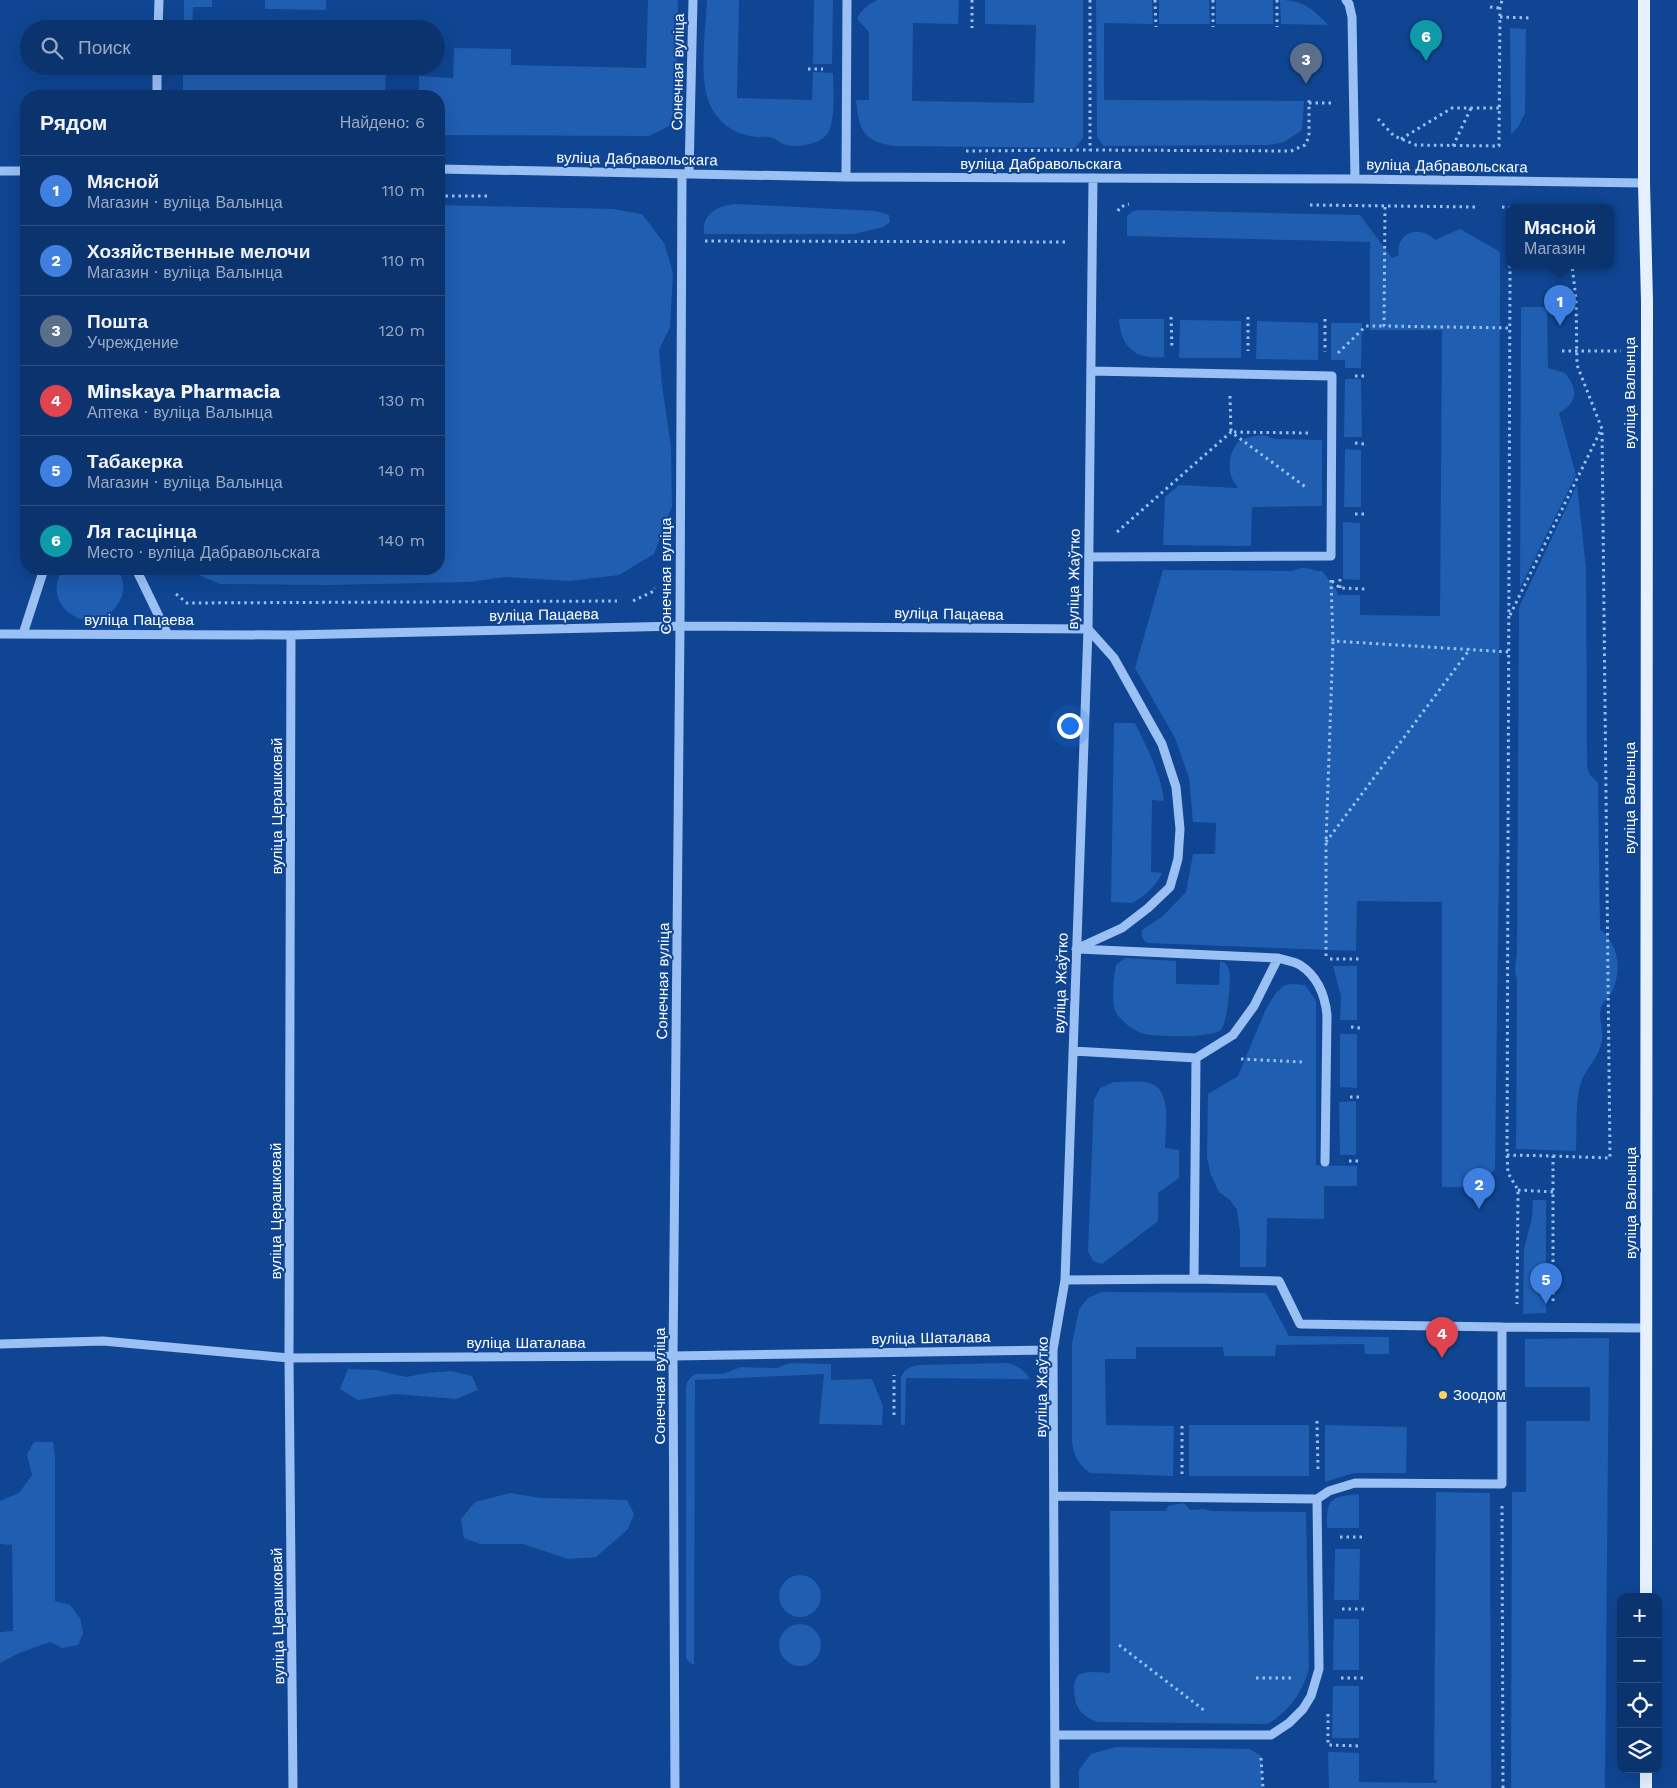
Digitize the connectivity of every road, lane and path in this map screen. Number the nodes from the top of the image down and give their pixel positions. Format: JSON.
{"nodes":[{"id":1,"x":159,"y":0,"type":"edge"},
{"id":2,"x":693,"y":0,"type":"edge"},
{"id":3,"x":847,"y":0,"type":"edge"},
{"id":4,"x":972,"y":0,"type":"edge"},
{"id":5,"x":1090,"y":0,"type":"edge"},
{"id":6,"x":1155,"y":0,"type":"edge"},
{"id":7,"x":1213,"y":0,"type":"edge"},
{"id":8,"x":1277,"y":0,"type":"edge"},
{"id":9,"x":1346,"y":0,"type":"edge"},
{"id":10,"x":1502,"y":0,"type":"edge"},
{"id":11,"x":1644,"y":0,"type":"edge"},
{"id":12,"x":1490,"y":7,"type":"dead end"},
{"id":13,"x":1500,"y":8,"type":"junction"},
{"id":14,"x":1500,"y":17,"type":"junction"},
{"id":15,"x":1532,"y":18,"type":"dead end"},
{"id":16,"x":158,"y":20,"type":"edge"},
{"id":17,"x":1156,"y":27,"type":"dead end"},
{"id":18,"x":1213,"y":27,"type":"dead end"},
{"id":19,"x":1277,"y":27,"type":"dead end"},
{"id":20,"x":972,"y":28,"type":"dead end"},
{"id":21,"x":157,"y":75,"type":"edge"},
{"id":22,"x":157,"y":90,"type":"edge"},
{"id":23,"x":1309,"y":98,"type":"dead end"},
{"id":24,"x":1471,"y":108,"type":"junction"},
{"id":25,"x":1499,"y":108,"type":"junction"},
{"id":26,"x":1453,"y":146,"type":"junction"},
{"id":27,"x":445,"y":169,"type":"edge"},
{"id":28,"x":0,"y":171,"type":"edge"},
{"id":29,"x":20,"y":171,"type":"edge"},
{"id":30,"x":686,"y":174,"type":"junction"},
{"id":31,"x":846,"y":177,"type":"junction"},
{"id":32,"x":1093,"y":178,"type":"junction"},
{"id":33,"x":1355,"y":178,"type":"junction"},
{"id":34,"x":1644,"y":184,"type":"junction"},
{"id":35,"x":445,"y":196,"type":"edge"},
{"id":36,"x":496,"y":196,"type":"dead end"},
{"id":37,"x":1385,"y":207,"type":"dead end"},
{"id":38,"x":697,"y":241,"type":"dead end"},
{"id":39,"x":1074,"y":242,"type":"dead end"},
{"id":40,"x":1510,"y":269,"type":"edge"},
{"id":41,"x":1572,"y":269,"type":"edge"},
{"id":42,"x":1172,"y":317,"type":"dead end"},
{"id":43,"x":1248,"y":318,"type":"dead end"},
{"id":44,"x":1324,"y":318,"type":"dead end"},
{"id":45,"x":1384,"y":326,"type":"junction"},
{"id":46,"x":1510,"y":328,"type":"junction"},
{"id":47,"x":1646,"y":351,"type":"junction"},
{"id":48,"x":1562,"y":352,"type":"dead end"},
{"id":49,"x":1577,"y":352,"type":"junction"},
{"id":50,"x":1172,"y":353,"type":"dead end"},
{"id":51,"x":1338,"y":353,"type":"dead end"},
{"id":52,"x":1248,"y":355,"type":"dead end"},
{"id":53,"x":1325,"y":356,"type":"dead end"},
{"id":54,"x":1091,"y":371,"type":"junction"},
{"id":55,"x":1602,"y":429,"type":"junction"},
{"id":56,"x":1231,"y":432,"type":"junction"},
{"id":57,"x":1332,"y":433,"type":"junction"},
{"id":58,"x":1331,"y":506,"type":"junction"},
{"id":59,"x":1088,"y":558,"type":"junction"},
{"id":60,"x":42,"y":575,"type":"edge"},
{"id":61,"x":139,"y":575,"type":"edge"},
{"id":62,"x":1331,"y":580,"type":"dead end"},
{"id":63,"x":657,"y":585,"type":"dead end"},
{"id":64,"x":172,"y":590,"type":"dead end"},
{"id":65,"x":1509,"y":615,"type":"junction"},
{"id":66,"x":680,"y":626,"type":"junction"},
{"id":67,"x":1088,"y":630,"type":"junction"},
{"id":68,"x":167,"y":633,"type":"junction"},
{"id":69,"x":0,"y":634,"type":"edge"},
{"id":70,"x":23,"y":634,"type":"junction"},
{"id":71,"x":291,"y":635,"type":"junction"},
{"id":72,"x":1333,"y":641,"type":"junction"},
{"id":73,"x":1470,"y":649,"type":"junction"},
{"id":74,"x":1509,"y":652,"type":"junction"},
{"id":75,"x":1326,"y":843,"type":"junction"},
{"id":76,"x":1076,"y":949,"type":"junction"},
{"id":77,"x":1278,"y":958,"type":"junction"},
{"id":78,"x":1362,"y":958,"type":"dead end"},
{"id":79,"x":1073,"y":1051,"type":"junction"},
{"id":80,"x":1196,"y":1058,"type":"junction"},
{"id":81,"x":1326,"y":1062,"type":"junction"},
{"id":82,"x":1507,"y":1155,"type":"junction"},
{"id":83,"x":1553,"y":1156,"type":"junction"},
{"id":84,"x":1325,"y":1162,"type":"dead end"},
{"id":85,"x":1518,"y":1190,"type":"junction"},
{"id":86,"x":1553,"y":1192,"type":"junction"},
{"id":87,"x":1194,"y":1279,"type":"junction"},
{"id":88,"x":1065,"y":1280,"type":"junction"},
{"id":89,"x":1502,"y":1327,"type":"junction"},
{"id":90,"x":1517,"y":1327,"type":"junction"},
{"id":91,"x":1553,"y":1327,"type":"junction"},
{"id":92,"x":1647,"y":1328,"type":"junction"},
{"id":93,"x":0,"y":1344,"type":"edge"},
{"id":94,"x":1053,"y":1350,"type":"junction"},
{"id":95,"x":894,"y":1352,"type":"junction"},
{"id":96,"x":673,"y":1356,"type":"junction"},
{"id":97,"x":289,"y":1358,"type":"junction"},
{"id":98,"x":894,"y":1415,"type":"dead end"},
{"id":99,"x":1317,"y":1421,"type":"dead end"},
{"id":100,"x":1182,"y":1422,"type":"dead end"},
{"id":101,"x":1182,"y":1481,"type":"dead end"},
{"id":102,"x":1502,"y":1484,"type":"junction"},
{"id":103,"x":1054,"y":1496,"type":"junction"},
{"id":104,"x":1317,"y":1499,"type":"junction"},
{"id":105,"x":1646,"y":1593,"type":"edge"},
{"id":106,"x":1364,"y":1609,"type":"dead end"},
{"id":107,"x":1338,"y":1610,"type":"dead end"},
{"id":108,"x":1119,"y":1645,"type":"dead end"},
{"id":109,"x":1337,"y":1678,"type":"dead end"},
{"id":110,"x":1363,"y":1678,"type":"dead end"},
{"id":111,"x":1205,"y":1711,"type":"dead end"},
{"id":112,"x":1055,"y":1735,"type":"junction"},
{"id":113,"x":1328,"y":1745,"type":"dead end"},
{"id":114,"x":1362,"y":1746,"type":"dead end"},
{"id":115,"x":1646,"y":1773,"type":"edge"},
{"id":116,"x":293,"y":1788,"type":"edge"},
{"id":117,"x":675,"y":1788,"type":"edge"},
{"id":118,"x":1055,"y":1788,"type":"edge"},
{"id":119,"x":1503,"y":1788,"type":"edge"},
{"id":120,"x":1646,"y":1788,"type":"edge"}],
"edges":[{"from":1,"to":16,"type":"street"},
{"from":2,"to":30,"type":"street","name":"Сонечная вуліца"},
{"from":3,"to":31,"type":"street"},
{"from":4,"to":20,"type":"path"},
{"from":5,"to":23,"type":"path"},
{"from":6,"to":17,"type":"path"},
{"from":7,"to":18,"type":"path"},
{"from":8,"to":19,"type":"path"},
{"from":9,"to":33,"type":"street"},
{"from":10,"to":13,"type":"path"},
{"from":11,"to":34,"type":"main road","name":"вуліца Валынца"},
{"from":12,"to":13,"type":"path"},
{"from":13,"to":14,"type":"path"},
{"from":14,"to":15,"type":"path"},
{"from":14,"to":25,"type":"path"},
{"from":21,"to":22,"type":"street"},
{"from":24,"to":25,"type":"path"},
{"from":24,"to":26,"type":"path"},
{"from":24,"to":26,"type":"path"},
{"from":25,"to":26,"type":"path"},
{"from":27,"to":30,"type":"street","name":"вуліца Дабравольскага"},
{"from":28,"to":29,"type":"street"},
{"from":30,"to":31,"type":"street","name":"вуліца Дабравольскага"},
{"from":30,"to":66,"type":"street","name":"Сонечная вуліца"},
{"from":31,"to":32,"type":"street","name":"вуліца Дабравольскага"},
{"from":32,"to":33,"type":"street","name":"вуліца Дабравольскага"},
{"from":32,"to":54,"type":"street","name":"вуліца Жаўтко"},
{"from":33,"to":34,"type":"street","name":"вуліца Дабравольскага"},
{"from":34,"to":47,"type":"main road","name":"вуліца Валынца"},
{"from":35,"to":36,"type":"path"},
{"from":37,"to":45,"type":"path"},
{"from":38,"to":39,"type":"path"},
{"from":40,"to":46,"type":"path"},
{"from":41,"to":49,"type":"path"},
{"from":42,"to":50,"type":"path"},
{"from":43,"to":52,"type":"path"},
{"from":44,"to":53,"type":"path"},
{"from":45,"to":46,"type":"path"},
{"from":45,"to":51,"type":"path"},
{"from":46,"to":65,"type":"path"},
{"from":47,"to":49,"type":"path"},
{"from":47,"to":92,"type":"main road","name":"вуліца Валынца"},
{"from":48,"to":49,"type":"path"},
{"from":49,"to":55,"type":"path"},
{"from":54,"to":57,"type":"street"},
{"from":54,"to":59,"type":"street","name":"вуліца Жаўтко"},
{"from":55,"to":65,"type":"path"},
{"from":55,"to":83,"type":"path"},
{"from":56,"to":57,"type":"path"},
{"from":56,"to":58,"type":"path"},
{"from":56,"to":59,"type":"path"},
{"from":57,"to":58,"type":"street"},
{"from":58,"to":59,"type":"street"},
{"from":59,"to":67,"type":"street","name":"вуліца Жаўтко"},
{"from":60,"to":70,"type":"street"},
{"from":61,"to":68,"type":"street"},
{"from":62,"to":72,"type":"path"},
{"from":63,"to":64,"type":"path"},
{"from":65,"to":74,"type":"path"},
{"from":66,"to":67,"type":"street","name":"вуліца Пацаева"},
{"from":66,"to":71,"type":"street","name":"вуліца Пацаева"},
{"from":66,"to":96,"type":"street","name":"Сонечная вуліца"},
{"from":67,"to":76,"type":"street","name":"вуліца Жаўтко"},
{"from":67,"to":76,"type":"street"},
{"from":68,"to":70,"type":"street","name":"вуліца Пацаева"},
{"from":68,"to":71,"type":"street","name":"вуліца Пацаева"},
{"from":69,"to":70,"type":"street","name":"вуліца Пацаева"},
{"from":71,"to":97,"type":"street","name":"вуліца Церашковай"},
{"from":72,"to":73,"type":"path"},
{"from":72,"to":75,"type":"path"},
{"from":73,"to":74,"type":"path"},
{"from":73,"to":75,"type":"path"},
{"from":74,"to":82,"type":"path"},
{"from":75,"to":78,"type":"path"},
{"from":76,"to":77,"type":"street"},
{"from":76,"to":79,"type":"street","name":"вуліца Жаўтко"},
{"from":77,"to":80,"type":"street"},
{"from":77,"to":81,"type":"street"},
{"from":79,"to":80,"type":"street"},
{"from":79,"to":88,"type":"street","name":"вуліца Жаўтко"},
{"from":80,"to":81,"type":"path"},
{"from":80,"to":87,"type":"street"},
{"from":81,"to":84,"type":"street"},
{"from":82,"to":83,"type":"path"},
{"from":82,"to":85,"type":"path"},
{"from":83,"to":86,"type":"path"},
{"from":85,"to":86,"type":"path"},
{"from":85,"to":90,"type":"path"},
{"from":86,"to":91,"type":"path"},
{"from":87,"to":88,"type":"street"},
{"from":87,"to":89,"type":"street"},
{"from":88,"to":94,"type":"street","name":"вуліца Жаўтко"},
{"from":89,"to":90,"type":"street"},
{"from":89,"to":102,"type":"street"},
{"from":90,"to":91,"type":"street"},
{"from":91,"to":92,"type":"street"},
{"from":92,"to":105,"type":"main road","name":"вуліца Валынца"},
{"from":93,"to":97,"type":"street","name":"вуліца Шаталава"},
{"from":94,"to":95,"type":"street","name":"вуліца Шаталава"},
{"from":94,"to":103,"type":"street","name":"вуліца Жаўтко"},
{"from":95,"to":96,"type":"street","name":"вуліца Шаталава"},
{"from":95,"to":98,"type":"path"},
{"from":96,"to":97,"type":"street","name":"вуліца Шаталава"},
{"from":96,"to":117,"type":"street","name":"Сонечная вуліца"},
{"from":97,"to":116,"type":"street","name":"вуліца Церашковай"},
{"from":99,"to":104,"type":"path"},
{"from":100,"to":101,"type":"path"},
{"from":102,"to":104,"type":"street"},
{"from":102,"to":119,"type":"path"},
{"from":103,"to":104,"type":"street"},
{"from":103,"to":112,"type":"street","name":"вуліца Жаўтко"},
{"from":104,"to":112,"type":"street"},
{"from":106,"to":107,"type":"path"},
{"from":108,"to":111,"type":"path"},
{"from":109,"to":110,"type":"path"},
{"from":112,"to":118,"type":"street","name":"вуліца Жаўтко"},
{"from":113,"to":114,"type":"path"},
{"from":115,"to":120,"type":"main road"}]}
